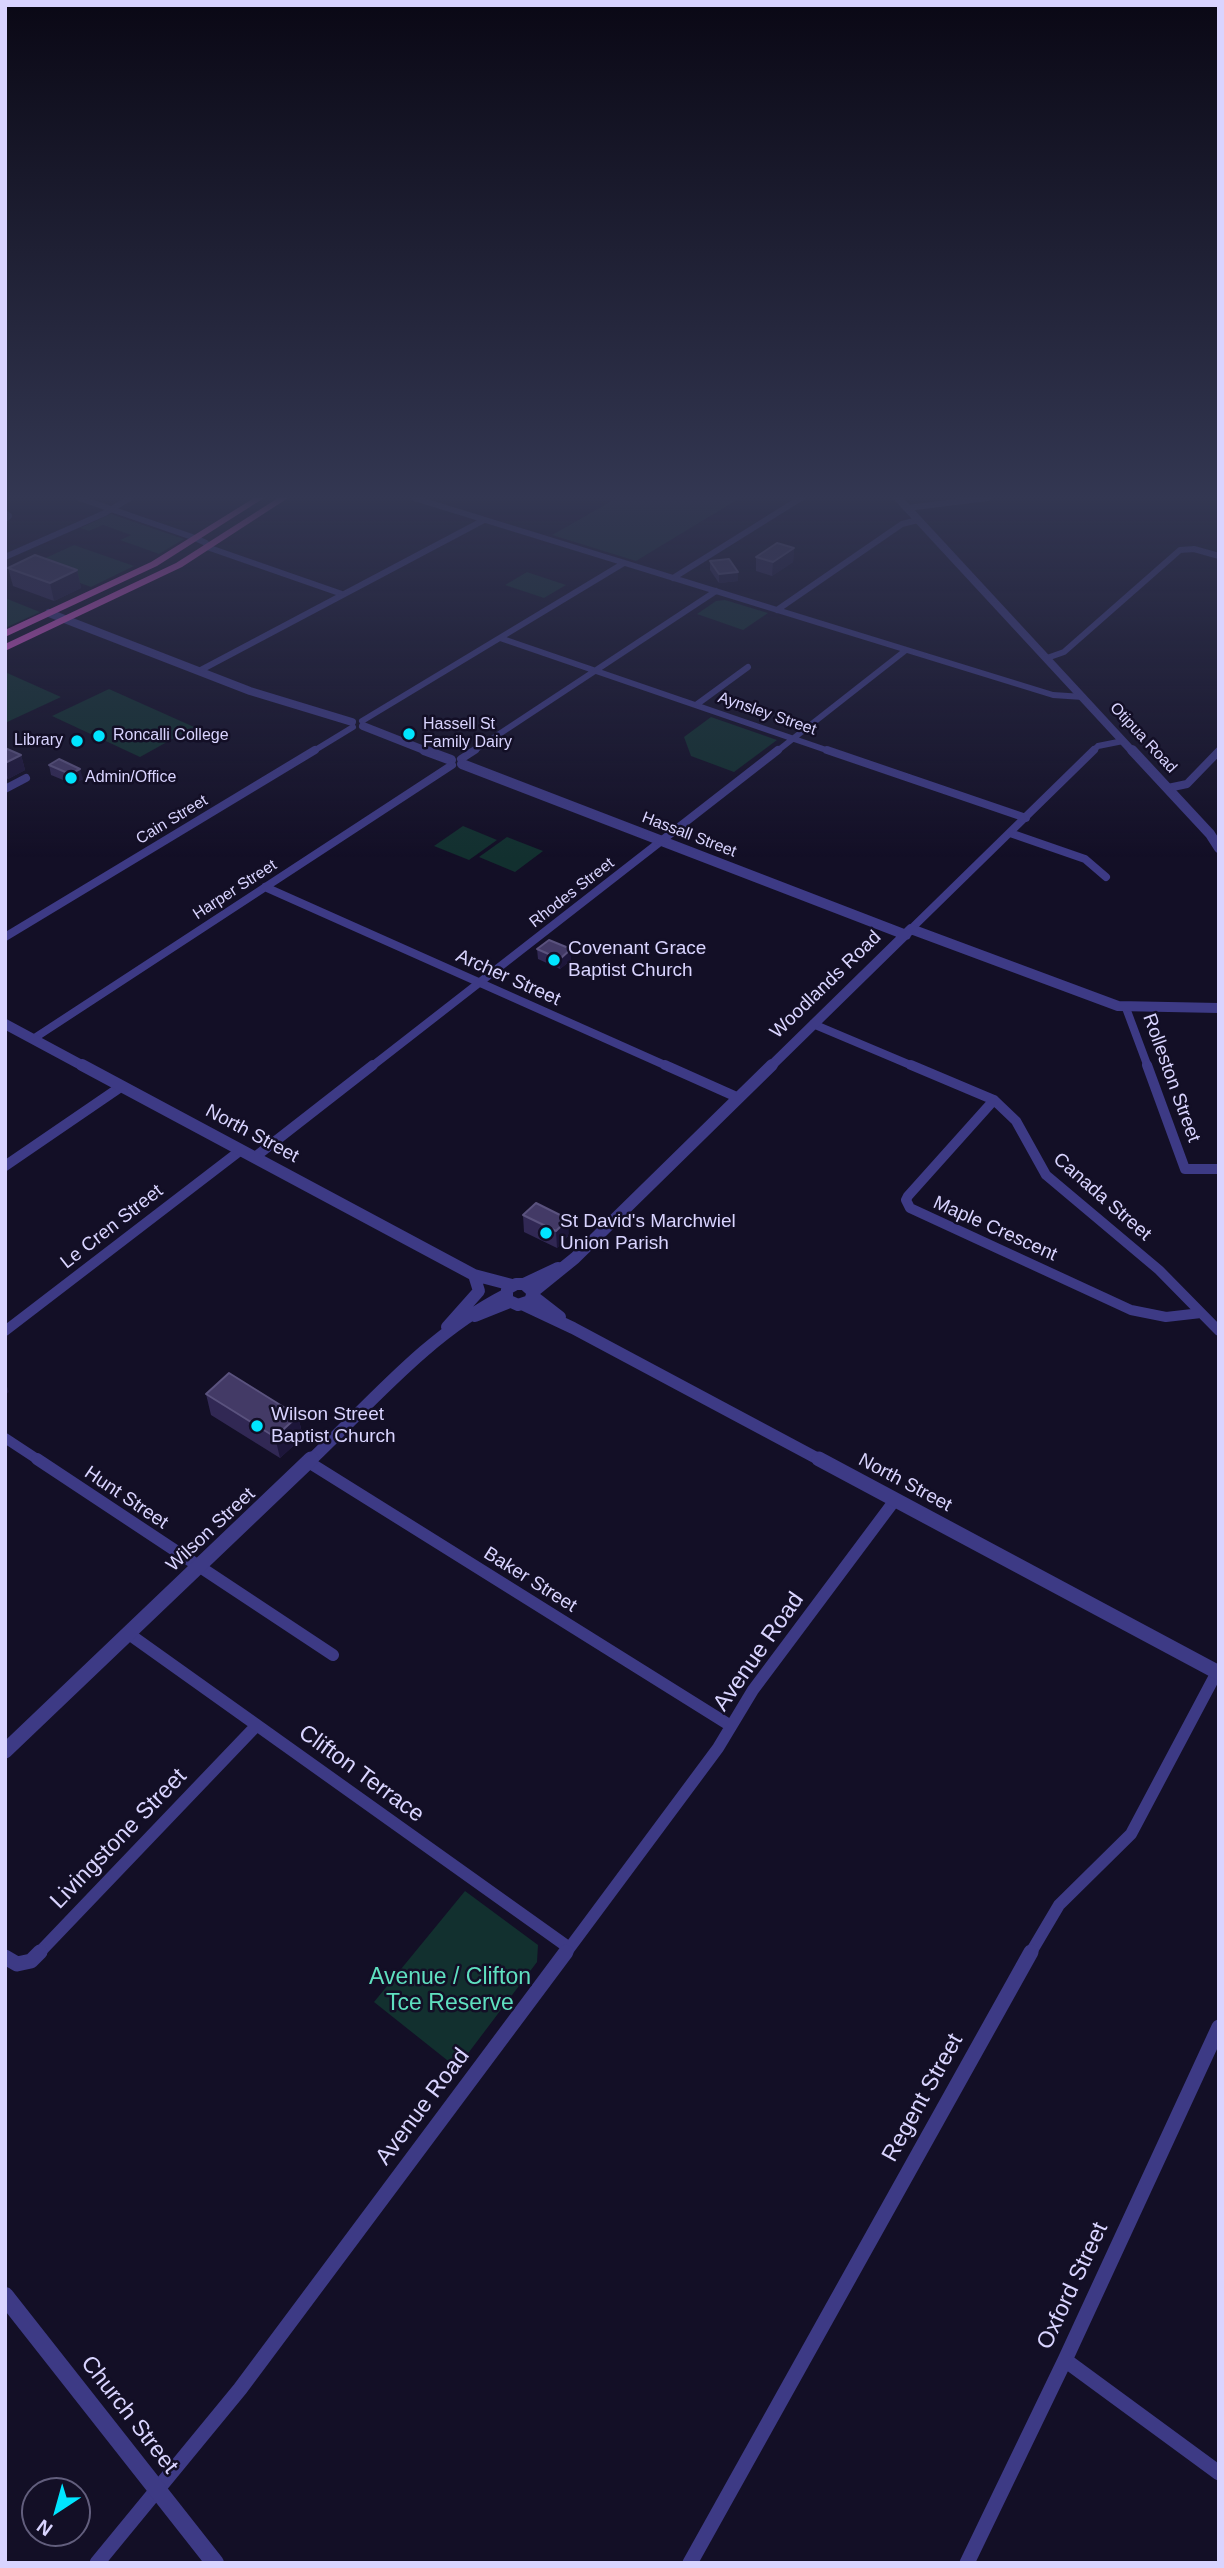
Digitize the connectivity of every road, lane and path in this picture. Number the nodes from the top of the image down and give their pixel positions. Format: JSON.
{"nodes":[{"id":1,"x":40,"y":618,"type":"edge"},
{"id":2,"x":62,"y":618,"type":"edge"},
{"id":3,"x":298,"y":618,"type":"edge"},
{"id":4,"x":533,"y":618,"type":"edge"},
{"id":5,"x":677,"y":618,"type":"edge"},
{"id":6,"x":802,"y":618,"type":"edge"},
{"id":7,"x":1009,"y":618,"type":"edge"},
{"id":8,"x":1103,"y":618,"type":"edge"},
{"id":9,"x":65,"y":619,"type":"junction"},
{"id":10,"x":5,"y":634,"type":"edge"},
{"id":11,"x":500,"y":638,"type":"junction"},
{"id":12,"x":5,"y":648,"type":"edge"},
{"id":13,"x":906,"y":650,"type":"junction"},
{"id":14,"x":1047,"y":658,"type":"junction"},
{"id":15,"x":748,"y":667,"type":"dead end"},
{"id":16,"x":199,"y":671,"type":"junction"},
{"id":17,"x":596,"y":671,"type":"junction"},
{"id":18,"x":1083,"y":697,"type":"junction"},
{"id":19,"x":696,"y":705,"type":"junction"},
{"id":20,"x":358,"y":724,"type":"junction"},
{"id":21,"x":795,"y":738,"type":"junction"},
{"id":22,"x":1123,"y":741,"type":"junction"},
{"id":23,"x":1219,"y":751,"type":"edge"},
{"id":24,"x":456,"y":762,"type":"junction"},
{"id":25,"x":26,"y":778,"type":"dead end"},
{"id":26,"x":1168,"y":788,"type":"junction"},
{"id":27,"x":5,"y":789,"type":"edge"},
{"id":28,"x":1026,"y":818,"type":"junction"},
{"id":29,"x":1010,"y":833,"type":"junction"},
{"id":30,"x":662,"y":841,"type":"junction"},
{"id":31,"x":1218,"y":845,"type":"edge"},
{"id":32,"x":1106,"y":877,"type":"dead end"},
{"id":33,"x":265,"y":887,"type":"junction"},
{"id":34,"x":909,"y":932,"type":"junction"},
{"id":35,"x":5,"y":937,"type":"edge"},
{"id":36,"x":480,"y":982,"type":"junction"},
{"id":37,"x":1126,"y":1008,"type":"junction"},
{"id":38,"x":1219,"y":1008,"type":"edge"},
{"id":39,"x":5,"y":1024,"type":"edge"},
{"id":40,"x":813,"y":1024,"type":"junction"},
{"id":41,"x":33,"y":1039,"type":"junction"},
{"id":42,"x":122,"y":1086,"type":"junction"},
{"id":43,"x":739,"y":1098,"type":"junction"},
{"id":44,"x":994,"y":1100,"type":"junction"},
{"id":45,"x":241,"y":1150,"type":"junction"},
{"id":46,"x":255,"y":1157,"type":"junction"},
{"id":47,"x":5,"y":1166,"type":"edge"},
{"id":48,"x":1219,"y":1169,"type":"edge"},
{"id":49,"x":477,"y":1276,"type":"junction"},
{"id":50,"x":518,"y":1294,"type":"junction"},
{"id":51,"x":1201,"y":1313,"type":"junction"},
{"id":52,"x":5,"y":1331,"type":"edge"},
{"id":53,"x":1219,"y":1331,"type":"edge"},
{"id":54,"x":442,"y":1336,"type":"junction"},
{"id":55,"x":5,"y":1438,"type":"edge"},
{"id":56,"x":310,"y":1463,"type":"junction"},
{"id":57,"x":895,"y":1500,"type":"junction"},
{"id":58,"x":199,"y":1568,"type":"junction"},
{"id":59,"x":129,"y":1634,"type":"junction"},
{"id":60,"x":333,"y":1655,"type":"dead end"},
{"id":61,"x":1218,"y":1672,"type":"edge"},
{"id":62,"x":257,"y":1725,"type":"junction"},
{"id":63,"x":731,"y":1726,"type":"junction"},
{"id":64,"x":5,"y":1751,"type":"edge"},
{"id":65,"x":568,"y":1947,"type":"junction"},
{"id":66,"x":5,"y":1957,"type":"edge"},
{"id":67,"x":1219,"y":2026,"type":"edge"},
{"id":68,"x":5,"y":2295,"type":"edge"},
{"id":69,"x":1065,"y":2360,"type":"junction"},
{"id":70,"x":1219,"y":2473,"type":"edge"},
{"id":71,"x":157,"y":2490,"type":"junction"},
{"id":72,"x":97,"y":2563,"type":"edge"},
{"id":73,"x":215,"y":2563,"type":"edge"},
{"id":74,"x":690,"y":2563,"type":"edge"},
{"id":75,"x":967,"y":2563,"type":"edge"}],
"edges":[{"from":1,"to":10,"type":"highway"},
{"from":2,"to":9,"type":"street","name":"Hassall Street"},
{"from":3,"to":16,"type":"street"},
{"from":4,"to":11,"type":"street","name":"Cain Street"},
{"from":5,"to":17,"type":"street","name":"Harper Street"},
{"from":6,"to":13,"type":"street"},
{"from":7,"to":14,"type":"street","name":"Otipua Road"},
{"from":8,"to":14,"type":"street"},
{"from":9,"to":12,"type":"highway"},
{"from":9,"to":16,"type":"street","name":"Hassall Street"},
{"from":11,"to":17,"type":"street","name":"Aynsley Street"},
{"from":11,"to":20,"type":"street","name":"Cain Street"},
{"from":13,"to":18,"type":"street"},
{"from":13,"to":21,"type":"street","name":"Rhodes Street"},
{"from":14,"to":18,"type":"street","name":"Otipua Road"},
{"from":15,"to":19,"type":"street"},
{"from":16,"to":20,"type":"street","name":"Hassall Street"},
{"from":17,"to":19,"type":"street","name":"Aynsley Street"},
{"from":17,"to":24,"type":"street","name":"Harper Street"},
{"from":18,"to":22,"type":"street","name":"Otipua Road"},
{"from":19,"to":21,"type":"street","name":"Aynsley Street"},
{"from":20,"to":24,"type":"street","name":"Hassall Street"},
{"from":20,"to":35,"type":"street","name":"Cain Street"},
{"from":21,"to":28,"type":"street","name":"Aynsley Street"},
{"from":21,"to":30,"type":"street","name":"Rhodes Street"},
{"from":22,"to":26,"type":"street","name":"Otipua Road"},
{"from":22,"to":28,"type":"street","name":"Woodlands Road"},
{"from":23,"to":26,"type":"street"},
{"from":24,"to":30,"type":"street","name":"Hassall Street"},
{"from":24,"to":33,"type":"street","name":"Harper Street"},
{"from":25,"to":27,"type":"street"},
{"from":26,"to":31,"type":"street","name":"Otipua Road"},
{"from":28,"to":29,"type":"street","name":"Woodlands Road"},
{"from":29,"to":32,"type":"street"},
{"from":29,"to":34,"type":"street","name":"Woodlands Road"},
{"from":30,"to":34,"type":"street","name":"Hassall Street"},
{"from":30,"to":36,"type":"street","name":"Rhodes Street"},
{"from":33,"to":36,"type":"street","name":"Archer Street"},
{"from":33,"to":41,"type":"street","name":"Harper Street"},
{"from":34,"to":37,"type":"street","name":"Hassall Street"},
{"from":34,"to":40,"type":"street","name":"Woodlands Road"},
{"from":36,"to":43,"type":"street","name":"Archer Street"},
{"from":36,"to":46,"type":"street","name":"Rhodes Street"},
{"from":37,"to":38,"type":"street","name":"Hassall Street"},
{"from":37,"to":48,"type":"street","name":"Rolleston Street"},
{"from":39,"to":41,"type":"street","name":"North Street"},
{"from":40,"to":43,"type":"street","name":"Woodlands Road"},
{"from":40,"to":44,"type":"street","name":"Canada Street"},
{"from":41,"to":42,"type":"street","name":"North Street"},
{"from":42,"to":45,"type":"street","name":"North Street"},
{"from":42,"to":47,"type":"street"},
{"from":43,"to":50,"type":"street","name":"Woodlands Road"},
{"from":44,"to":51,"type":"street","name":"Canada Street"},
{"from":44,"to":51,"type":"street","name":"Maple Crescent"},
{"from":45,"to":46,"type":"street","name":"North Street"},
{"from":45,"to":52,"type":"street","name":"Le Cren Street"},
{"from":46,"to":49,"type":"street","name":"North Street"},
{"from":49,"to":50,"type":"street","name":"North Street"},
{"from":49,"to":54,"type":"street","name":"Wilson Street"},
{"from":50,"to":54,"type":"street","name":"Wilson Street"},
{"from":50,"to":57,"type":"street","name":"North Street"},
{"from":51,"to":53,"type":"street","name":"Canada Street"},
{"from":54,"to":56,"type":"street","name":"Wilson Street"},
{"from":55,"to":58,"type":"street","name":"Hunt Street"},
{"from":56,"to":58,"type":"street","name":"Wilson Street"},
{"from":56,"to":63,"type":"street","name":"Baker Street"},
{"from":57,"to":61,"type":"street","name":"North Street"},
{"from":57,"to":63,"type":"street","name":"Avenue Road"},
{"from":58,"to":59,"type":"street","name":"Wilson Street"},
{"from":58,"to":60,"type":"street","name":"Hunt Street"},
{"from":59,"to":62,"type":"street","name":"Clifton Terrace"},
{"from":59,"to":64,"type":"street","name":"Wilson Street"},
{"from":61,"to":74,"type":"street","name":"Regent Street"},
{"from":62,"to":65,"type":"street","name":"Clifton Terrace"},
{"from":62,"to":66,"type":"street","name":"Livingstone Street"},
{"from":63,"to":65,"type":"street","name":"Avenue Road"},
{"from":65,"to":71,"type":"street","name":"Avenue Road"},
{"from":67,"to":69,"type":"street","name":"Oxford Street"},
{"from":68,"to":71,"type":"street","name":"Church Street"},
{"from":69,"to":70,"type":"street"},
{"from":69,"to":75,"type":"street","name":"Oxford Street"},
{"from":71,"to":72,"type":"street","name":"Avenue Road"},
{"from":71,"to":73,"type":"street","name":"Church Street"}]}
